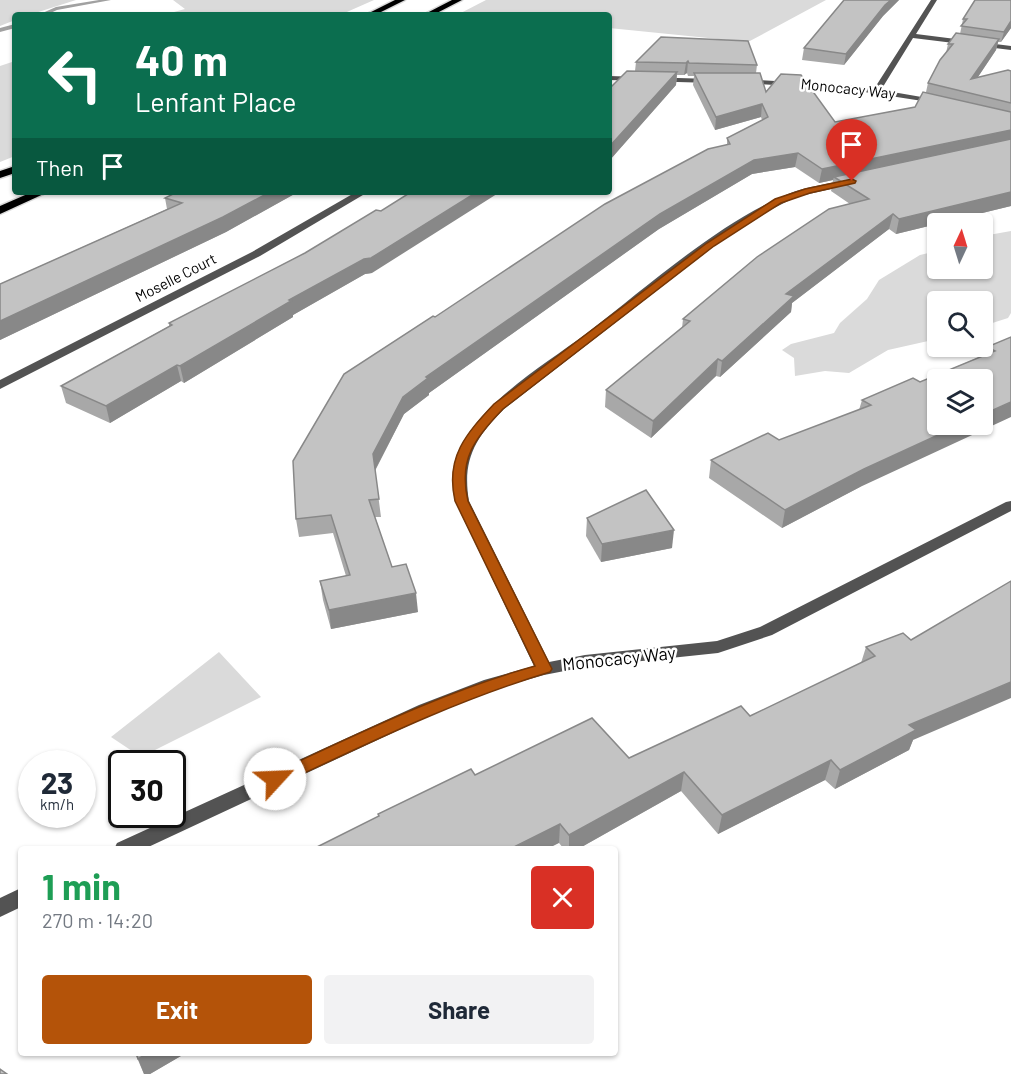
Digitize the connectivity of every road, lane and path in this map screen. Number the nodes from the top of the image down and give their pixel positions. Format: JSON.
{"nodes":[{"id":1,"x":401,"y":0,"type":"edge"},
{"id":2,"x":458,"y":0,"type":"edge"},
{"id":3,"x":934,"y":0,"type":"edge"},
{"id":4,"x":375,"y":12,"type":"edge"},
{"id":5,"x":434,"y":12,"type":"edge"},
{"id":6,"x":911,"y":36,"type":"junction"},
{"id":7,"x":1011,"y":48,"type":"edge"},
{"id":8,"x":612,"y":78,"type":"edge"},
{"id":9,"x":725,"y":81,"type":"edge"},
{"id":10,"x":735,"y":81,"type":"edge"},
{"id":11,"x":877,"y":91,"type":"junction"},
{"id":12,"x":948,"y":104,"type":"edge"},
{"id":13,"x":863,"y":179,"type":"edge"},
{"id":14,"x":35,"y":195,"type":"edge"},
{"id":15,"x":358,"y":195,"type":"edge"},
{"id":16,"x":0,"y":210,"type":"edge"},
{"id":17,"x":0,"y":385,"type":"edge"},
{"id":18,"x":1011,"y":505,"type":"edge"},
{"id":19,"x":544,"y":669,"type":"junction"},
{"id":20,"x":130,"y":846,"type":"edge"},
{"id":21,"x":18,"y":899,"type":"edge"},
{"id":22,"x":0,"y":908,"type":"edge"}],
"edges":[{"from":1,"to":4,"type":"highway"},
{"from":2,"to":5,"type":"highway"},
{"from":3,"to":6,"type":"street"},
{"from":6,"to":7,"type":"street"},
{"from":6,"to":11,"type":"street"},
{"from":8,"to":9,"type":"street"},
{"from":10,"to":11,"type":"street","name":"Monocacy Way"},
{"from":11,"to":12,"type":"street","name":"Monocacy Way"},
{"from":13,"to":19,"type":"street"},
{"from":14,"to":16,"type":"highway"},
{"from":15,"to":17,"type":"street","name":"Moselle Court"},
{"from":18,"to":19,"type":"street","name":"Monocacy Way"},
{"from":19,"to":20,"type":"street","name":"Monocacy Way"},
{"from":21,"to":22,"type":"street"}]}
